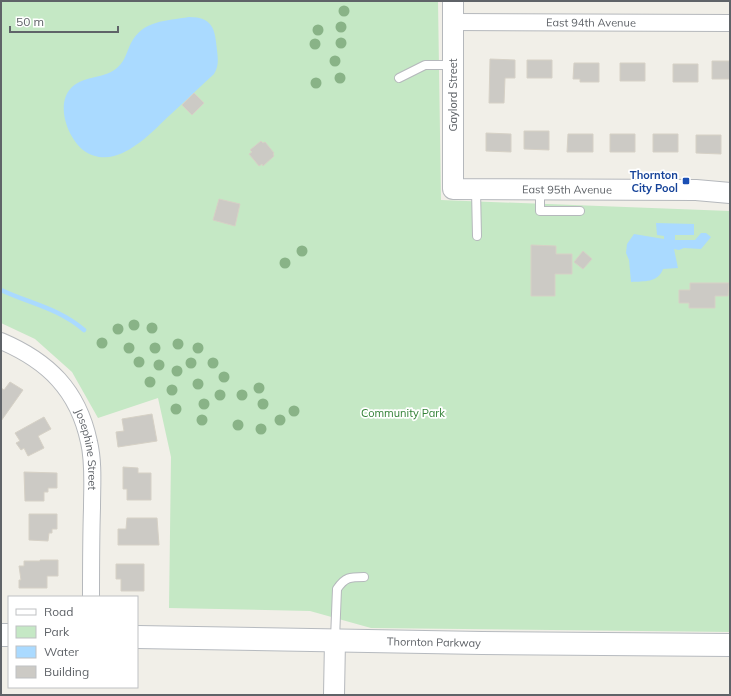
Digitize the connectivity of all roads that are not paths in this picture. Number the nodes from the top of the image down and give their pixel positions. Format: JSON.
{"nodes":[{"id":1,"x":453,"y":1,"type":"edge"},
{"id":2,"x":453,"y":22,"type":"junction"},
{"id":3,"x":730,"y":23,"type":"edge"},
{"id":4,"x":453,"y":65,"type":"junction"},
{"id":5,"x":399,"y":78,"type":"dead end"},
{"id":6,"x":453,"y":189,"type":"joint"},
{"id":7,"x":476,"y":189,"type":"junction"},
{"id":8,"x":540,"y":189,"type":"junction"},
{"id":9,"x":730,"y":193,"type":"edge"},
{"id":10,"x":580,"y":211,"type":"dead end"},
{"id":11,"x":477,"y":236,"type":"dead end"},
{"id":12,"x":1,"y":341,"type":"edge"},
{"id":13,"x":364,"y":577,"type":"dead end"},
{"id":14,"x":91,"y":596,"type":"edge"},
{"id":15,"x":138,"y":637,"type":"edge"},
{"id":16,"x":335,"y":640,"type":"junction"},
{"id":17,"x":730,"y":645,"type":"edge"},
{"id":18,"x":334,"y":695,"type":"edge"}],
"edges":[{"from":1,"to":2,"type":"street","name":"Gaylord Street"},
{"from":2,"to":3,"type":"street","name":"East 94th Avenue"},
{"from":2,"to":4,"type":"street","name":"Gaylord Street"},
{"from":4,"to":5,"type":"lane"},
{"from":4,"to":6,"type":"street","name":"Gaylord Street"},
{"from":6,"to":7,"type":"street","name":"East 95th Avenue"},
{"from":7,"to":8,"type":"street","name":"East 95th Avenue"},
{"from":7,"to":11,"type":"lane"},
{"from":8,"to":9,"type":"street","name":"East 95th Avenue"},
{"from":8,"to":10,"type":"lane"},
{"from":12,"to":14,"type":"street","name":"Josephine Street"},
{"from":13,"to":16,"type":"lane"},
{"from":15,"to":16,"type":"main road","name":"Thornton Parkway"},
{"from":16,"to":17,"type":"main road","name":"Thornton Parkway"},
{"from":16,"to":18,"type":"street"}]}
